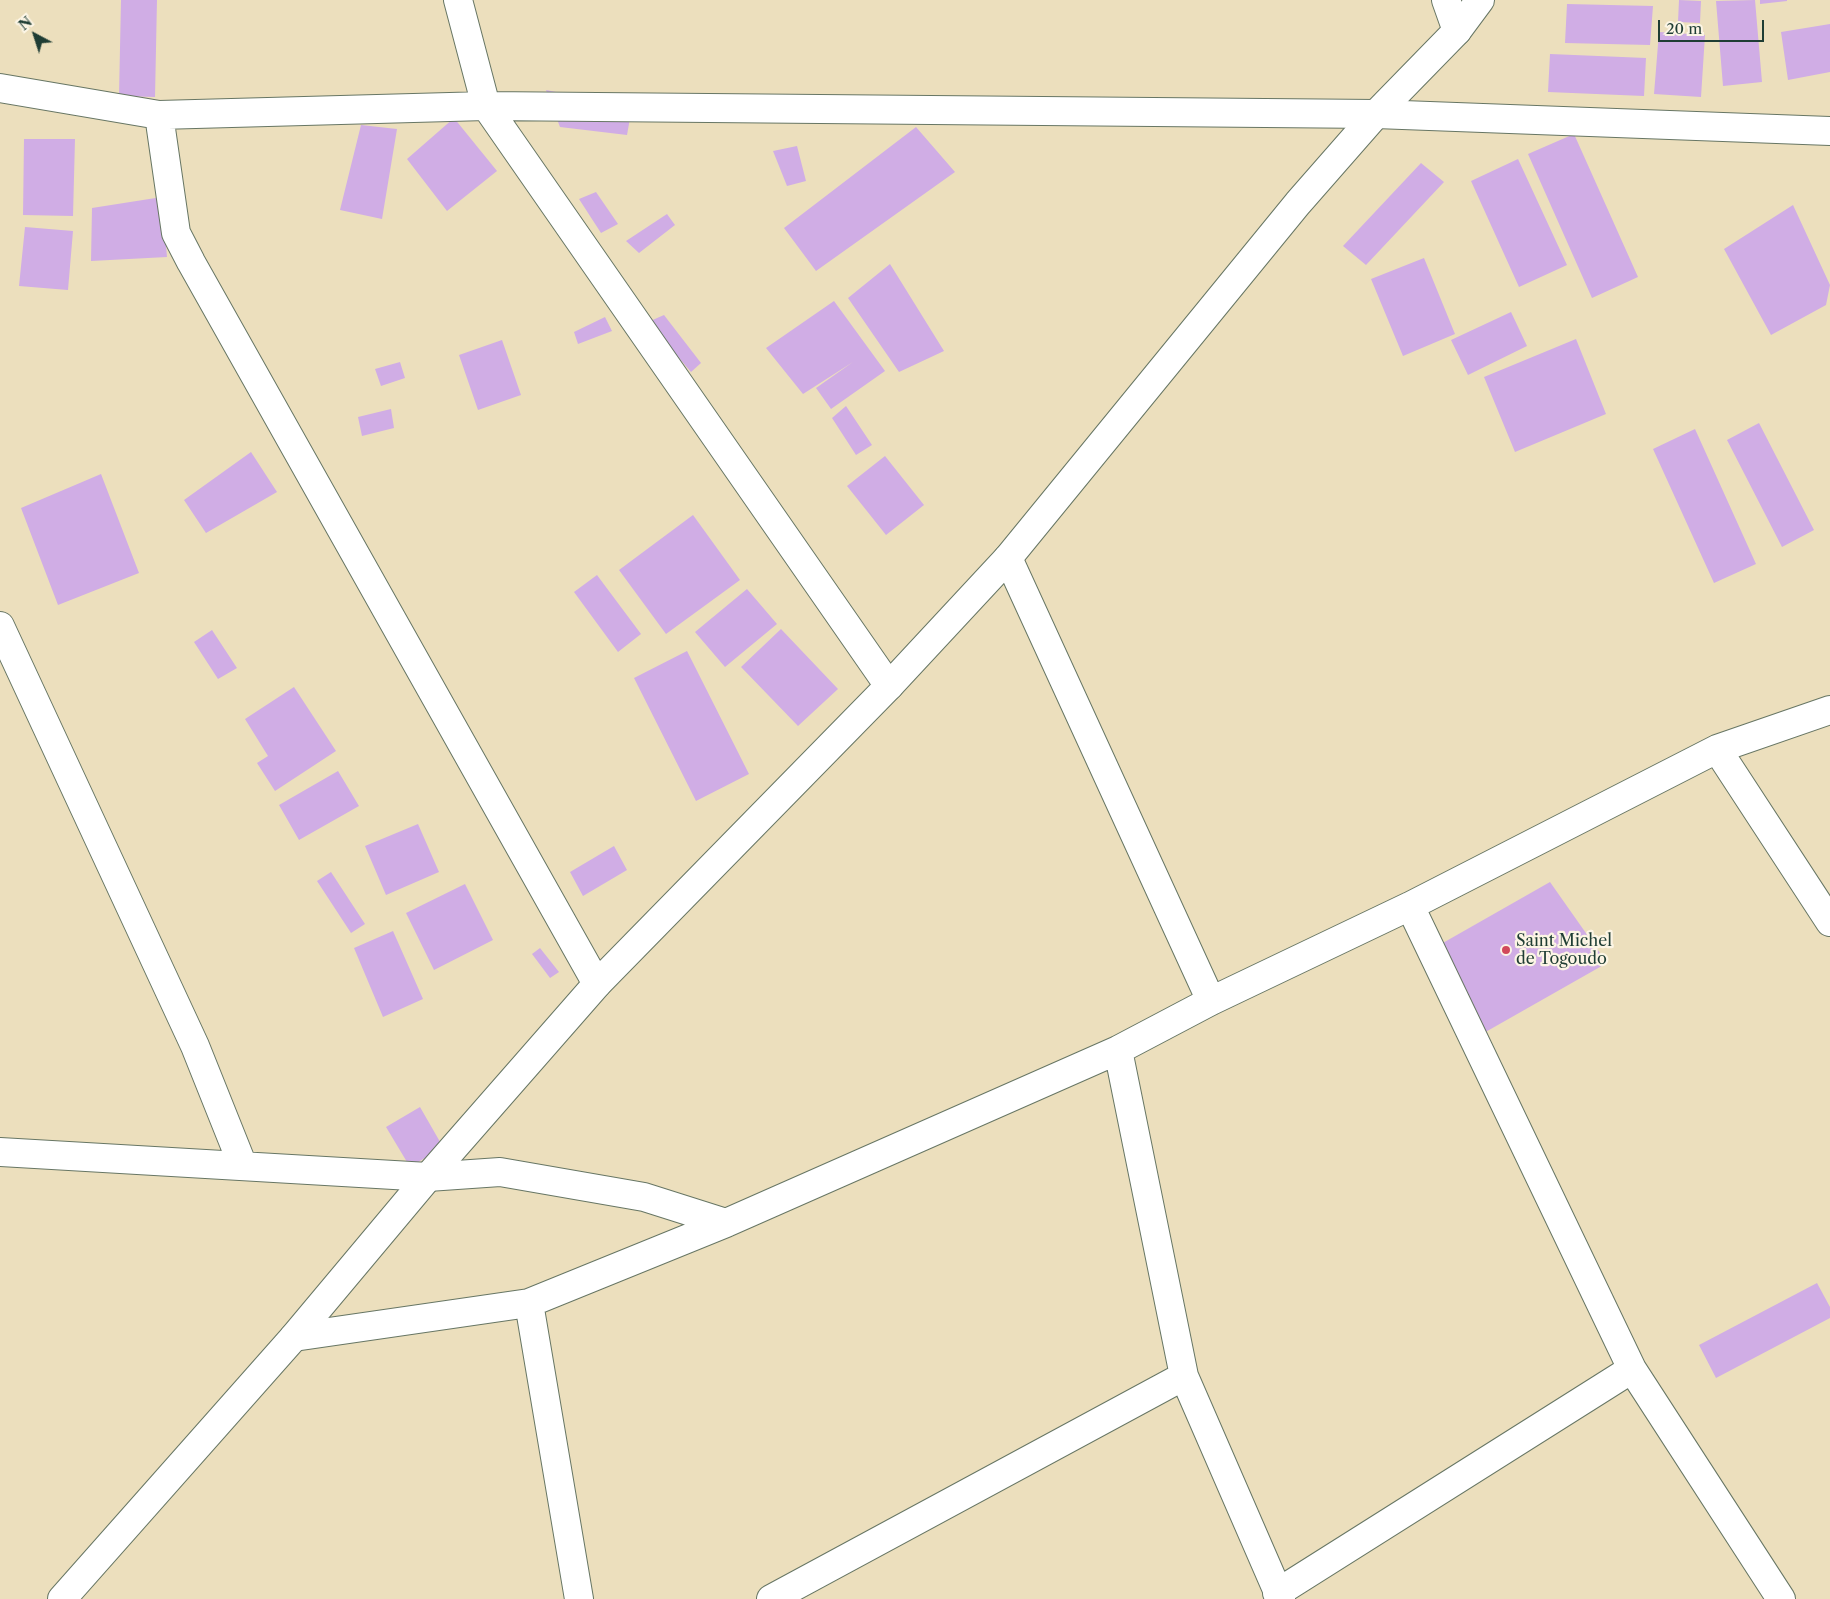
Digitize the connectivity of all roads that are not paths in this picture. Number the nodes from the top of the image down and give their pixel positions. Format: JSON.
{"nodes":[{"id":1,"x":458,"y":0,"type":"edge"},
{"id":2,"x":1446,"y":0,"type":"edge"},
{"id":3,"x":1480,"y":0,"type":"edge"},
{"id":4,"x":1457,"y":31,"type":"junction"},
{"id":5,"x":0,"y":88,"type":"edge"},
{"id":6,"x":486,"y":106,"type":"junction"},
{"id":7,"x":159,"y":114,"type":"junction"},
{"id":8,"x":1376,"y":114,"type":"junction"},
{"id":9,"x":1830,"y":131,"type":"edge"},
{"id":10,"x":1008,"y":558,"type":"junction"},
{"id":11,"x":0,"y":626,"type":"edge"},
{"id":12,"x":889,"y":686,"type":"junction"},
{"id":13,"x":1830,"y":710,"type":"edge"},
{"id":14,"x":1717,"y":749,"type":"junction"},
{"id":15,"x":1410,"y":906,"type":"junction"},
{"id":16,"x":1830,"y":922,"type":"edge"},
{"id":17,"x":597,"y":984,"type":"junction"},
{"id":18,"x":1211,"y":1001,"type":"junction"},
{"id":19,"x":1118,"y":1050,"type":"junction"},
{"id":20,"x":0,"y":1152,"type":"edge"},
{"id":21,"x":243,"y":1166,"type":"junction"},
{"id":22,"x":428,"y":1177,"type":"junction"},
{"id":23,"x":726,"y":1223,"type":"junction"},
{"id":24,"x":529,"y":1303,"type":"junction"},
{"id":25,"x":294,"y":1337,"type":"junction"},
{"id":26,"x":1632,"y":1369,"type":"junction"},
{"id":27,"x":1184,"y":1376,"type":"junction"},
{"id":28,"x":1279,"y":1596,"type":"edge"},
{"id":29,"x":62,"y":1599,"type":"edge"},
{"id":30,"x":579,"y":1599,"type":"edge"},
{"id":31,"x":771,"y":1599,"type":"edge"},
{"id":32,"x":1781,"y":1599,"type":"edge"}],
"edges":[{"from":1,"to":6,"type":"street"},
{"from":2,"to":4,"type":"street"},
{"from":3,"to":4,"type":"street"},
{"from":4,"to":8,"type":"street"},
{"from":5,"to":7,"type":"street"},
{"from":6,"to":7,"type":"street"},
{"from":6,"to":8,"type":"street"},
{"from":6,"to":12,"type":"street"},
{"from":7,"to":17,"type":"street"},
{"from":8,"to":9,"type":"street"},
{"from":8,"to":10,"type":"street"},
{"from":10,"to":12,"type":"street"},
{"from":10,"to":18,"type":"street"},
{"from":11,"to":21,"type":"street"},
{"from":12,"to":17,"type":"street"},
{"from":13,"to":14,"type":"street"},
{"from":14,"to":15,"type":"street"},
{"from":14,"to":16,"type":"street"},
{"from":15,"to":18,"type":"street"},
{"from":15,"to":26,"type":"street"},
{"from":17,"to":22,"type":"street"},
{"from":18,"to":19,"type":"street"},
{"from":19,"to":23,"type":"street"},
{"from":19,"to":27,"type":"street"},
{"from":20,"to":21,"type":"street"},
{"from":21,"to":22,"type":"street"},
{"from":22,"to":23,"type":"street"},
{"from":22,"to":25,"type":"street"},
{"from":23,"to":24,"type":"street"},
{"from":24,"to":25,"type":"street"},
{"from":24,"to":30,"type":"street"},
{"from":25,"to":29,"type":"street"},
{"from":26,"to":28,"type":"street"},
{"from":26,"to":32,"type":"street"},
{"from":27,"to":28,"type":"street"},
{"from":27,"to":31,"type":"street"}]}
